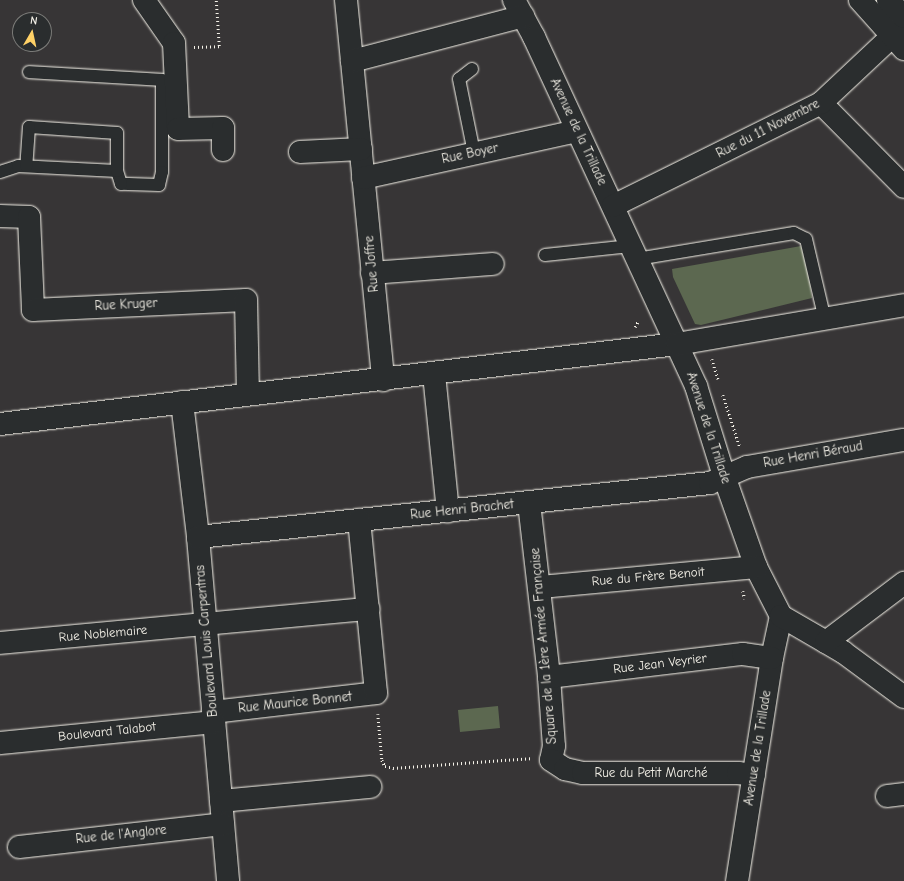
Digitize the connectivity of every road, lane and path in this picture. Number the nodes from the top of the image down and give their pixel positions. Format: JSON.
{"nodes":[{"id":1,"x":144,"y":0,"type":"edge"},
{"id":2,"x":216,"y":0,"type":"edge"},
{"id":3,"x":346,"y":0,"type":"edge"},
{"id":4,"x":860,"y":0,"type":"edge"},
{"id":5,"x":877,"y":0,"type":"edge"},
{"id":6,"x":888,"y":0,"type":"edge"},
{"id":7,"x":522,"y":6,"type":"edge"},
{"id":8,"x":902,"y":30,"type":"edge"},
{"id":9,"x":174,"y":47,"type":"junction"},
{"id":10,"x":352,"y":60,"type":"junction"},
{"id":11,"x":472,"y":69,"type":"dead end"},
{"id":12,"x":29,"y":72,"type":"dead end"},
{"id":13,"x":821,"y":103,"type":"junction"},
{"id":14,"x":577,"y":131,"type":"junction"},
{"id":15,"x":360,"y":149,"type":"junction"},
{"id":16,"x":223,"y":150,"type":"dead end"},
{"id":17,"x":300,"y":152,"type":"dead end"},
{"id":18,"x":474,"y":153,"type":"junction"},
{"id":19,"x":26,"y":166,"type":"junction"},
{"id":20,"x":117,"y":171,"type":"junction"},
{"id":21,"x":0,"y":172,"type":"edge"},
{"id":22,"x":364,"y":178,"type":"junction"},
{"id":23,"x":904,"y":187,"type":"edge"},
{"id":24,"x":613,"y":206,"type":"junction"},
{"id":25,"x":0,"y":216,"type":"edge"},
{"id":26,"x":634,"y":252,"type":"junction"},
{"id":27,"x":545,"y":255,"type":"dead end"},
{"id":28,"x":493,"y":264,"type":"dead end"},
{"id":29,"x":372,"y":273,"type":"junction"},
{"id":30,"x":904,"y":305,"type":"edge"},
{"id":31,"x":825,"y":320,"type":"junction"},
{"id":32,"x":677,"y":344,"type":"junction"},
{"id":33,"x":710,"y":353,"type":"dead end"},
{"id":34,"x":434,"y":374,"type":"junction"},
{"id":35,"x":383,"y":380,"type":"junction"},
{"id":36,"x":720,"y":386,"type":"dead end"},
{"id":37,"x":722,"y":393,"type":"dead end"},
{"id":38,"x":248,"y":394,"type":"junction"},
{"id":39,"x":182,"y":402,"type":"junction"},
{"id":40,"x":0,"y":424,"type":"edge"},
{"id":41,"x":904,"y":440,"type":"edge"},
{"id":42,"x":747,"y":467,"type":"junction"},
{"id":43,"x":724,"y":476,"type":"junction"},
{"id":44,"x":529,"y":502,"type":"junction"},
{"id":45,"x":448,"y":511,"type":"junction"},
{"id":46,"x":359,"y":520,"type":"junction"},
{"id":47,"x":198,"y":537,"type":"junction"},
{"id":48,"x":756,"y":566,"type":"junction"},
{"id":49,"x":904,"y":583,"type":"edge"},
{"id":50,"x":540,"y":587,"type":"junction"},
{"id":51,"x":368,"y":609,"type":"junction"},
{"id":52,"x":781,"y":616,"type":"junction"},
{"id":53,"x":205,"y":625,"type":"junction"},
{"id":54,"x":826,"y":642,"type":"junction"},
{"id":55,"x":0,"y":643,"type":"edge"},
{"id":56,"x":772,"y":658,"type":"junction"},
{"id":57,"x":549,"y":677,"type":"junction"},
{"id":58,"x":376,"y":693,"type":"junction"},
{"id":59,"x":904,"y":697,"type":"edge"},
{"id":60,"x":214,"y":717,"type":"junction"},
{"id":61,"x":0,"y":743,"type":"edge"},
{"id":62,"x":551,"y":760,"type":"junction"},
{"id":63,"x":754,"y":775,"type":"junction"},
{"id":64,"x":370,"y":786,"type":"dead end"},
{"id":65,"x":221,"y":801,"type":"junction"},
{"id":66,"x":222,"y":824,"type":"junction"},
{"id":67,"x":19,"y":846,"type":"dead end"},
{"id":68,"x":228,"y":881,"type":"edge"},
{"id":69,"x":737,"y":881,"type":"edge"}],
"edges":[{"from":1,"to":9,"type":"street"},
{"from":2,"to":9,"type":"path"},
{"from":3,"to":10,"type":"street","name":"Rue Joffre"},
{"from":4,"to":8,"type":"street"},
{"from":5,"to":8,"type":"lane"},
{"from":6,"to":8,"type":"street"},
{"from":7,"to":10,"type":"street"},
{"from":7,"to":14,"type":"street","name":"Avenue de la Trillade"},
{"from":8,"to":13,"type":"street","name":"Rue du 11 Novembre"},
{"from":9,"to":16,"type":"street"},
{"from":10,"to":15,"type":"street","name":"Rue Joffre"},
{"from":11,"to":18,"type":"lane"},
{"from":12,"to":20,"type":"lane"},
{"from":13,"to":23,"type":"street"},
{"from":13,"to":24,"type":"street","name":"Rue du 11 Novembre"},
{"from":14,"to":18,"type":"street","name":"Rue Boyer"},
{"from":14,"to":24,"type":"street","name":"Avenue de la Trillade"},
{"from":15,"to":17,"type":"street"},
{"from":15,"to":22,"type":"street","name":"Rue Joffre"},
{"from":18,"to":22,"type":"street","name":"Rue Boyer"},
{"from":19,"to":20,"type":"lane"},
{"from":19,"to":20,"type":"lane"},
{"from":19,"to":21,"type":"lane"},
{"from":22,"to":29,"type":"street","name":"Rue Joffre"},
{"from":24,"to":26,"type":"street","name":"Avenue de la Trillade"},
{"from":25,"to":38,"type":"street","name":"Rue Kruger"},
{"from":26,"to":27,"type":"lane"},
{"from":26,"to":31,"type":"lane"},
{"from":26,"to":32,"type":"street","name":"Avenue de la Trillade"},
{"from":28,"to":29,"type":"street"},
{"from":29,"to":35,"type":"street","name":"Rue Joffre"},
{"from":30,"to":31,"type":"street"},
{"from":31,"to":32,"type":"street"},
{"from":32,"to":34,"type":"street"},
{"from":32,"to":43,"type":"street","name":"Avenue de la Trillade"},
{"from":33,"to":36,"type":"path"},
{"from":34,"to":35,"type":"street"},
{"from":34,"to":45,"type":"street"},
{"from":35,"to":38,"type":"street"},
{"from":37,"to":42,"type":"path"},
{"from":38,"to":39,"type":"street"},
{"from":39,"to":40,"type":"street"},
{"from":39,"to":47,"type":"street","name":"Boulevard Louis Carpentras"},
{"from":41,"to":42,"type":"street","name":"Rue Henri Béraud"},
{"from":42,"to":43,"type":"street","name":"Rue Henri Béraud"},
{"from":43,"to":44,"type":"street","name":"Rue Henri Brachet"},
{"from":43,"to":48,"type":"street","name":"Avenue de la Trillade"},
{"from":44,"to":45,"type":"street","name":"Rue Henri Brachet"},
{"from":44,"to":50,"type":"street","name":"Square de la 1ère Armée Française"},
{"from":45,"to":46,"type":"street","name":"Rue Henri Brachet"},
{"from":46,"to":47,"type":"street","name":"Rue Henri Brachet"},
{"from":46,"to":51,"type":"street"},
{"from":47,"to":53,"type":"street","name":"Boulevard Louis Carpentras"},
{"from":48,"to":50,"type":"street","name":"Rue du Frère Benoit"},
{"from":48,"to":52,"type":"street","name":"Avenue de la Trillade"},
{"from":49,"to":54,"type":"street"},
{"from":50,"to":57,"type":"street","name":"Square de la 1ère Armée Française"},
{"from":51,"to":53,"type":"street","name":"Rue Noblemaire"},
{"from":51,"to":58,"type":"street"},
{"from":52,"to":54,"type":"street"},
{"from":52,"to":56,"type":"street","name":"Avenue de la Trillade"},
{"from":53,"to":55,"type":"street","name":"Rue Noblemaire"},
{"from":53,"to":60,"type":"street","name":"Boulevard Louis Carpentras"},
{"from":54,"to":59,"type":"street"},
{"from":56,"to":57,"type":"street","name":"Rue Jean Veyrier"},
{"from":56,"to":63,"type":"street","name":"Avenue de la Trillade"},
{"from":57,"to":62,"type":"street","name":"Square de la 1ère Armée Française"},
{"from":58,"to":60,"type":"street","name":"Rue Maurice Bonnet"},
{"from":58,"to":62,"type":"path","name":"Square de la 1ère Armée Française"},
{"from":60,"to":61,"type":"street","name":"Boulevard Talabot"},
{"from":60,"to":65,"type":"street","name":"Boulevard Louis Carpentras"},
{"from":62,"to":63,"type":"street","name":"Rue du Petit Marché"},
{"from":63,"to":69,"type":"street","name":"Avenue de la Trillade"},
{"from":64,"to":65,"type":"street"},
{"from":65,"to":66,"type":"street","name":"Boulevard Louis Carpentras"},
{"from":66,"to":67,"type":"street","name":"Rue de l'Anglore"},
{"from":66,"to":68,"type":"street","name":"Boulevard Louis Carpentras"}]}
